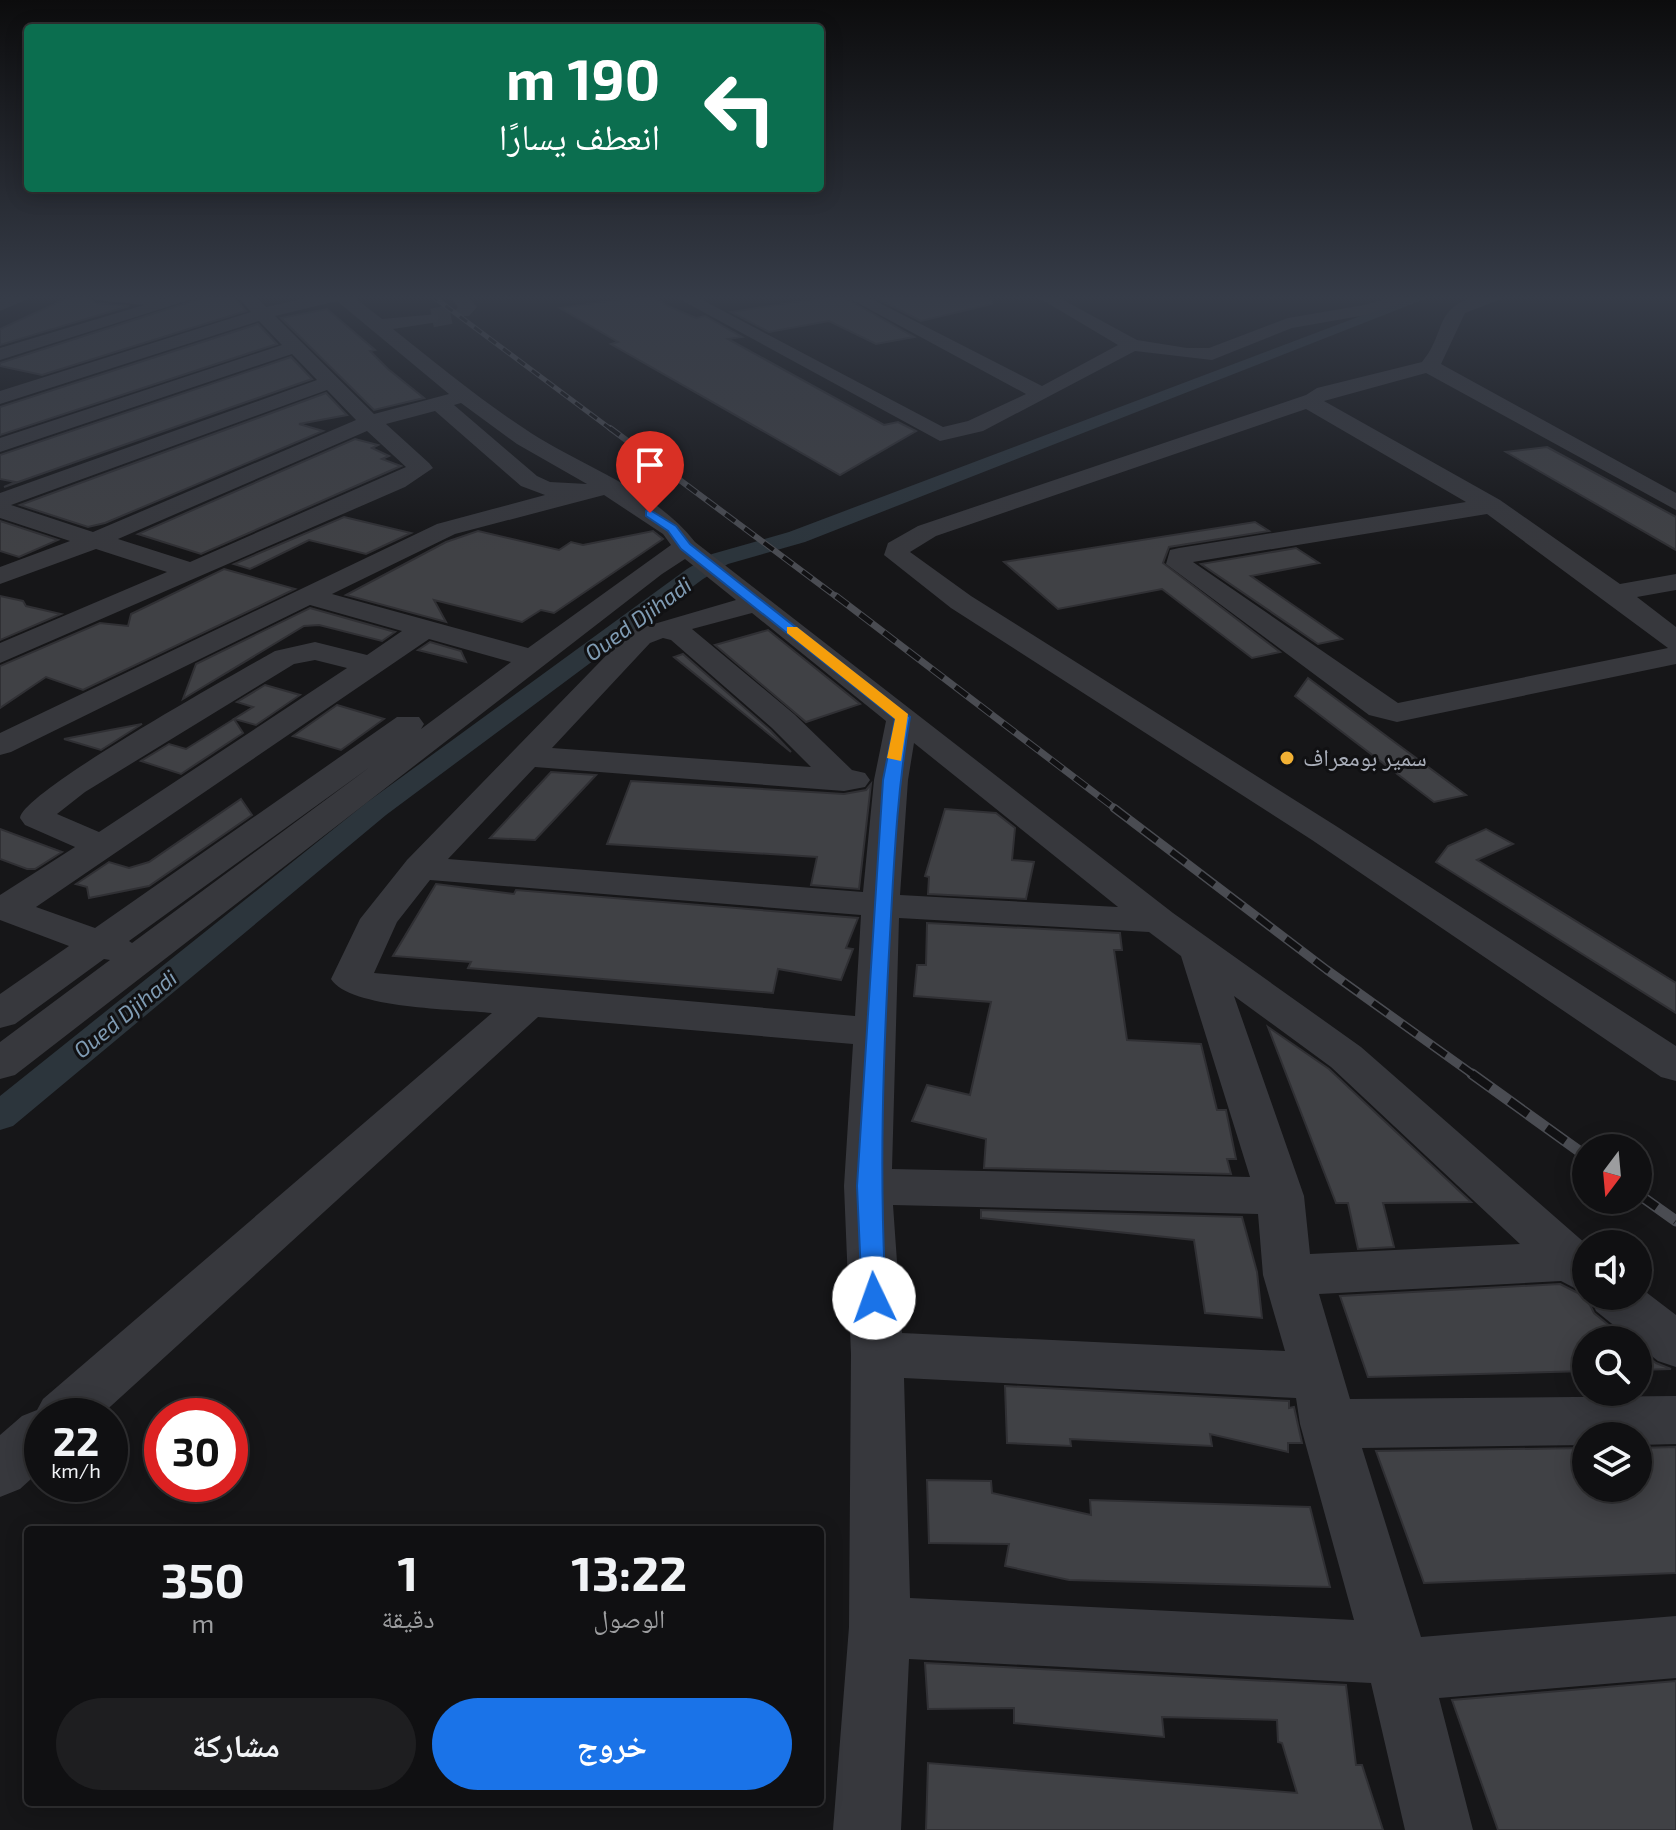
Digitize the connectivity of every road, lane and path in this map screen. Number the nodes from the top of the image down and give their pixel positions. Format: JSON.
{"nodes":[{"id":1,"x":57,"y":380,"type":"edge"},
{"id":2,"x":130,"y":380,"type":"edge"},
{"id":3,"x":195,"y":380,"type":"edge"},
{"id":4,"x":416,"y":380,"type":"edge"},
{"id":5,"x":446,"y":380,"type":"edge"},
{"id":6,"x":840,"y":380,"type":"edge"},
{"id":7,"x":1016,"y":380,"type":"edge"},
{"id":8,"x":1067,"y":380,"type":"edge"},
{"id":9,"x":1371,"y":380,"type":"edge"},
{"id":10,"x":1455,"y":380,"type":"edge"},
{"id":11,"x":332,"y":381,"type":"joint"},
{"id":12,"x":166,"y":390,"type":"junction"},
{"id":13,"x":1042,"y":394,"type":"junction"},
{"id":14,"x":464,"y":396,"type":"junction"},
{"id":15,"x":0,"y":398,"type":"edge"},
{"id":16,"x":1313,"y":399,"type":"junction"},
{"id":17,"x":438,"y":402,"type":"junction"},
{"id":18,"x":370,"y":422,"type":"junction"},
{"id":19,"x":0,"y":445,"type":"edge"},
{"id":20,"x":596,"y":490,"type":"junction"},
{"id":21,"x":0,"y":501,"type":"edge"},
{"id":22,"x":1676,"y":503,"type":"edge"},
{"id":23,"x":1491,"y":505,"type":"junction"},
{"id":24,"x":0,"y":510,"type":"edge"},
{"id":25,"x":93,"y":541,"type":"junction"},
{"id":26,"x":694,"y":553,"type":"junction"},
{"id":27,"x":188,"y":570,"type":"junction"},
{"id":28,"x":0,"y":576,"type":"edge"},
{"id":29,"x":1676,"y":582,"type":"edge"},
{"id":30,"x":1615,"y":593,"type":"junction"},
{"id":31,"x":307,"y":596,"type":"junction"},
{"id":32,"x":759,"y":603,"type":"junction"},
{"id":33,"x":661,"y":628,"type":"junction"},
{"id":34,"x":425,"y":629,"type":"junction"},
{"id":35,"x":1676,"y":641,"type":"edge"},
{"id":36,"x":0,"y":654,"type":"edge"},
{"id":37,"x":1676,"y":655,"type":"edge"},
{"id":38,"x":522,"y":656,"type":"junction"},
{"id":39,"x":372,"y":665,"type":"junction"},
{"id":40,"x":903,"y":717,"type":"junction"},
{"id":41,"x":0,"y":745,"type":"edge"},
{"id":42,"x":525,"y":756,"type":"junction"},
{"id":43,"x":867,"y":780,"type":"junction"},
{"id":44,"x":100,"y":845,"type":"junction"},
{"id":45,"x":420,"y":868,"type":"junction"},
{"id":46,"x":880,"y":905,"type":"junction"},
{"id":47,"x":5,"y":907,"type":"edge"},
{"id":48,"x":1179,"y":935,"type":"junction"},
{"id":49,"x":97,"y":944,"type":"junction"},
{"id":50,"x":142,"y":958,"type":"junction"},
{"id":51,"x":529,"y":1003,"type":"junction"},
{"id":52,"x":0,"y":1014,"type":"edge"},
{"id":53,"x":874,"y":1032,"type":"junction"},
{"id":54,"x":0,"y":1064,"type":"edge"},
{"id":55,"x":1676,"y":1066,"type":"edge"},
{"id":56,"x":868,"y":1186,"type":"junction"},
{"id":57,"x":1280,"y":1196,"type":"junction"},
{"id":58,"x":1572,"y":1262,"type":"edge"},
{"id":59,"x":1572,"y":1268,"type":"edge"},
{"id":60,"x":1288,"y":1275,"type":"junction"},
{"id":61,"x":1632,"y":1310,"type":"edge"},
{"id":62,"x":1676,"y":1345,"type":"edge"},
{"id":63,"x":877,"y":1354,"type":"junction"},
{"id":64,"x":82,"y":1398,"type":"edge"},
{"id":65,"x":1323,"y":1400,"type":"junction"},
{"id":66,"x":1676,"y":1420,"type":"edge"},
{"id":67,"x":24,"y":1449,"type":"edge"},
{"id":68,"x":0,"y":1471,"type":"edge"},
{"id":69,"x":880,"y":1627,"type":"junction"},
{"id":70,"x":1676,"y":1647,"type":"edge"},
{"id":71,"x":1396,"y":1661,"type":"junction"},
{"id":72,"x":867,"y":1830,"type":"edge"},
{"id":73,"x":1439,"y":1830,"type":"edge"}],
"edges":[{"from":1,"to":15,"type":"street"},
{"from":2,"to":12,"type":"street"},
{"from":3,"to":12,"type":"street"},
{"from":4,"to":17,"type":"street"},
{"from":5,"to":14,"type":"street"},
{"from":6,"to":13,"type":"street"},
{"from":7,"to":13,"type":"street"},
{"from":8,"to":13,"type":"street"},
{"from":9,"to":16,"type":"street"},
{"from":10,"to":22,"type":"street"},
{"from":11,"to":18,"type":"street"},
{"from":11,"to":21,"type":"street"},
{"from":12,"to":19,"type":"street"},
{"from":14,"to":17,"type":"street"},
{"from":14,"to":20,"type":"street"},
{"from":16,"to":23,"type":"street"},
{"from":16,"to":55,"type":"street"},
{"from":17,"to":18,"type":"street"},
{"from":17,"to":20,"type":"street"},
{"from":18,"to":25,"type":"street"},
{"from":18,"to":27,"type":"street"},
{"from":20,"to":26,"type":"street"},
{"from":20,"to":31,"type":"street"},
{"from":23,"to":30,"type":"street"},
{"from":23,"to":37,"type":"street"},
{"from":24,"to":25,"type":"street"},
{"from":25,"to":27,"type":"street"},
{"from":25,"to":28,"type":"street"},
{"from":26,"to":32,"type":"street"},
{"from":26,"to":38,"type":"street"},
{"from":27,"to":36,"type":"street"},
{"from":29,"to":30,"type":"street"},
{"from":30,"to":35,"type":"street"},
{"from":31,"to":34,"type":"street"},
{"from":31,"to":41,"type":"street"},
{"from":32,"to":33,"type":"street"},
{"from":32,"to":40,"type":"street"},
{"from":33,"to":42,"type":"street"},
{"from":33,"to":43,"type":"street"},
{"from":34,"to":38,"type":"street"},
{"from":34,"to":39,"type":"street"},
{"from":38,"to":49,"type":"street"},
{"from":38,"to":50,"type":"street"},
{"from":39,"to":44,"type":"street"},
{"from":39,"to":44,"type":"street"},
{"from":40,"to":43,"type":"street"},
{"from":40,"to":48,"type":"street"},
{"from":42,"to":43,"type":"street"},
{"from":42,"to":45,"type":"street"},
{"from":43,"to":46,"type":"street"},
{"from":44,"to":47,"type":"street"},
{"from":45,"to":46,"type":"street"},
{"from":45,"to":51,"type":"street"},
{"from":46,"to":48,"type":"street"},
{"from":46,"to":53,"type":"street"},
{"from":47,"to":49,"type":"street"},
{"from":48,"to":57,"type":"street"},
{"from":48,"to":58,"type":"street"},
{"from":49,"to":50,"type":"street"},
{"from":49,"to":52,"type":"street"},
{"from":50,"to":54,"type":"street"},
{"from":51,"to":53,"type":"street"},
{"from":51,"to":64,"type":"street"},
{"from":53,"to":56,"type":"street"},
{"from":56,"to":57,"type":"street"},
{"from":56,"to":63,"type":"street"},
{"from":57,"to":60,"type":"street"},
{"from":59,"to":60,"type":"street"},
{"from":60,"to":65,"type":"street"},
{"from":61,"to":62,"type":"street"},
{"from":63,"to":65,"type":"street"},
{"from":63,"to":69,"type":"street"},
{"from":65,"to":66,"type":"street"},
{"from":65,"to":71,"type":"street"},
{"from":67,"to":68,"type":"street"},
{"from":69,"to":71,"type":"street"},
{"from":69,"to":72,"type":"street"},
{"from":70,"to":71,"type":"street"},
{"from":71,"to":73,"type":"street"}]}
